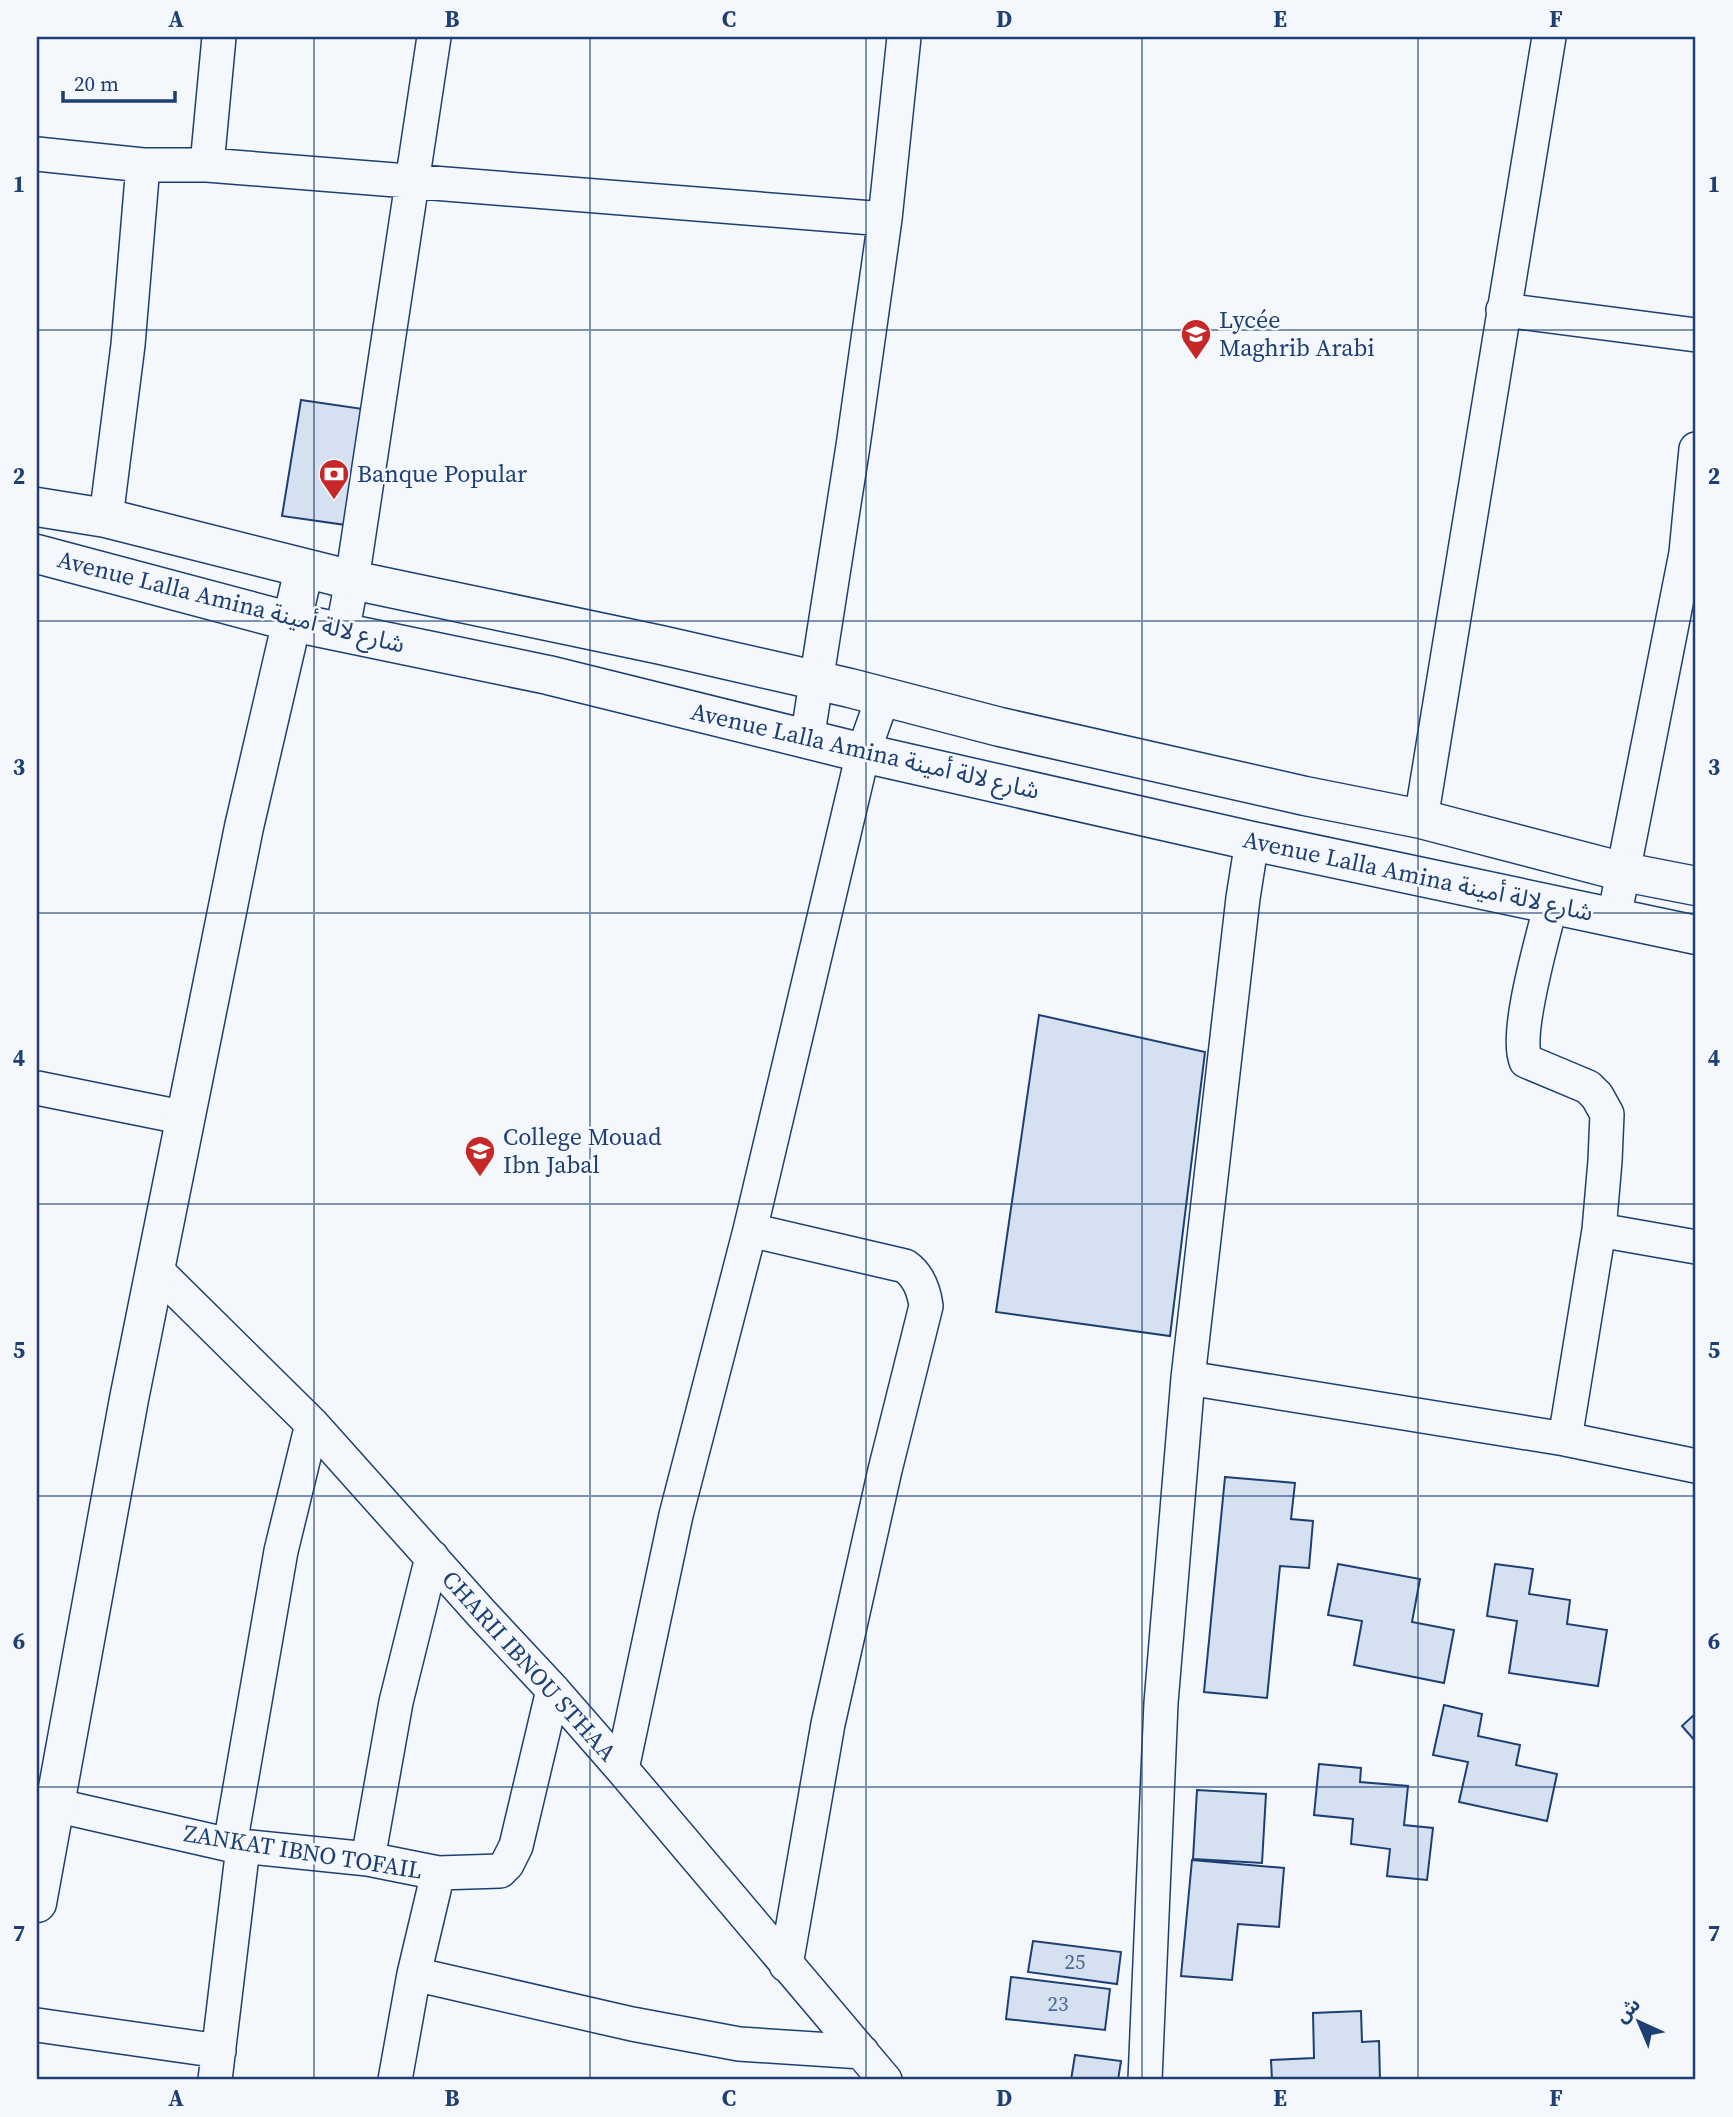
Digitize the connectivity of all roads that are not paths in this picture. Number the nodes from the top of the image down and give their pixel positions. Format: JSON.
{"nodes":[{"id":1,"x":219,"y":37,"type":"edge"},
{"id":2,"x":434,"y":37,"type":"edge"},
{"id":3,"x":904,"y":37,"type":"edge"},
{"id":4,"x":1549,"y":37,"type":"edge"},
{"id":5,"x":37,"y":154,"type":"edge"},
{"id":6,"x":143,"y":165,"type":"junction"},
{"id":7,"x":207,"y":166,"type":"junction"},
{"id":8,"x":413,"y":182,"type":"junction"},
{"id":9,"x":885,"y":219,"type":"junction"},
{"id":10,"x":1503,"y":310,"type":"junction"},
{"id":11,"x":1696,"y":335,"type":"edge"},
{"id":12,"x":1696,"y":449,"type":"edge"},
{"id":13,"x":37,"y":507,"type":"edge"},
{"id":14,"x":106,"y":518,"type":"junction"},
{"id":15,"x":37,"y":554,"type":"edge"},
{"id":16,"x":1691,"y":554,"type":"edge"},
{"id":17,"x":304,"y":569,"type":"junction"},
{"id":18,"x":352,"y":580,"type":"junction"},
{"id":19,"x":292,"y":622,"type":"junction"},
{"id":20,"x":342,"y":633,"type":"junction"},
{"id":21,"x":815,"y":680,"type":"junction"},
{"id":22,"x":883,"y":697,"type":"junction"},
{"id":23,"x":807,"y":740,"type":"junction"},
{"id":24,"x":863,"y":753,"type":"junction"},
{"id":25,"x":1421,"y":819,"type":"junction"},
{"id":26,"x":1252,"y":841,"type":"junction"},
{"id":27,"x":1624,"y":872,"type":"junction"},
{"id":28,"x":1696,"y":886,"type":"edge"},
{"id":29,"x":1550,"y":904,"type":"junction"},
{"id":30,"x":1614,"y":918,"type":"junction"},
{"id":31,"x":1696,"y":935,"type":"edge"},
{"id":32,"x":37,"y":1088,"type":"edge"},
{"id":33,"x":186,"y":1118,"type":"junction"},
{"id":34,"x":750,"y":1230,"type":"junction"},
{"id":35,"x":1598,"y":1230,"type":"junction"},
{"id":36,"x":1696,"y":1247,"type":"edge"},
{"id":37,"x":155,"y":1269,"type":"junction"},
{"id":38,"x":1188,"y":1378,"type":"junction"},
{"id":39,"x":312,"y":1424,"type":"junction"},
{"id":40,"x":1565,"y":1439,"type":"junction"},
{"id":41,"x":1696,"y":1466,"type":"edge"},
{"id":42,"x":432,"y":1557,"type":"junction"},
{"id":43,"x":553,"y":1690,"type":"junction"},
{"id":44,"x":622,"y":1769,"type":"junction"},
{"id":45,"x":46,"y":1803,"type":"edge"},
{"id":46,"x":237,"y":1846,"type":"junction"},
{"id":47,"x":368,"y":1859,"type":"junction"},
{"id":48,"x":438,"y":1873,"type":"junction"},
{"id":49,"x":37,"y":1903,"type":"edge"},
{"id":50,"x":786,"y":1965,"type":"junction"},
{"id":51,"x":414,"y":1974,"type":"junction"},
{"id":52,"x":37,"y":2025,"type":"edge"},
{"id":53,"x":862,"y":2052,"type":"junction"},
{"id":54,"x":217,"y":2066,"type":"edge"},
{"id":55,"x":395,"y":2080,"type":"edge"},
{"id":56,"x":885,"y":2080,"type":"edge"},
{"id":57,"x":1145,"y":2080,"type":"edge"}],
"edges":[{"from":1,"to":7,"type":"street"},
{"from":2,"to":8,"type":"street"},
{"from":3,"to":9,"type":"street"},
{"from":4,"to":10,"type":"street"},
{"from":5,"to":6,"type":"street"},
{"from":6,"to":7,"type":"street"},
{"from":6,"to":14,"type":"street"},
{"from":7,"to":8,"type":"street"},
{"from":8,"to":9,"type":"street"},
{"from":8,"to":18,"type":"street"},
{"from":9,"to":21,"type":"street"},
{"from":10,"to":11,"type":"street"},
{"from":10,"to":25,"type":"street"},
{"from":12,"to":16,"type":"street"},
{"from":13,"to":14,"type":"street","name":"Avenue Lalla Amina شارع لالة أمينة"},
{"from":14,"to":17,"type":"street","name":"Avenue Lalla Amina شارع لالة أمينة"},
{"from":15,"to":19,"type":"street","name":"Avenue Lalla Amina شارع لالة أمينة"},
{"from":16,"to":27,"type":"street"},
{"from":17,"to":18,"type":"street","name":"Avenue Lalla Amina شارع لالة أمينة"},
{"from":17,"to":19,"type":"street"},
{"from":18,"to":20,"type":"street"},
{"from":18,"to":21,"type":"street","name":"Avenue Lalla Amina شارع لالة أمينة"},
{"from":19,"to":20,"type":"street","name":"Avenue Lalla Amina شارع لالة أمينة"},
{"from":19,"to":33,"type":"street"},
{"from":20,"to":23,"type":"street","name":"Avenue Lalla Amina شارع لالة أمينة"},
{"from":21,"to":22,"type":"street","name":"Avenue Lalla Amina شارع لالة أمينة"},
{"from":21,"to":23,"type":"street"},
{"from":22,"to":24,"type":"street"},
{"from":22,"to":25,"type":"street","name":"Avenue Lalla Amina شارع لالة أمينة"},
{"from":23,"to":24,"type":"street","name":"Avenue Lalla Amina شارع لالة أمينة"},
{"from":24,"to":26,"type":"street","name":"Avenue Lalla Amina شارع لالة أمينة"},
{"from":24,"to":34,"type":"street"},
{"from":25,"to":27,"type":"street","name":"Avenue Lalla Amina شارع لالة أمينة"},
{"from":26,"to":29,"type":"street","name":"Avenue Lalla Amina شارع لالة أمينة"},
{"from":26,"to":38,"type":"street"},
{"from":27,"to":28,"type":"street","name":"Avenue Lalla Amina شارع لالة أمينة"},
{"from":27,"to":30,"type":"street"},
{"from":29,"to":30,"type":"street","name":"Avenue Lalla Amina شارع لالة أمينة"},
{"from":29,"to":35,"type":"street"},
{"from":30,"to":31,"type":"street","name":"Avenue Lalla Amina شارع لالة أمينة"},
{"from":32,"to":33,"type":"street"},
{"from":33,"to":37,"type":"street"},
{"from":34,"to":44,"type":"street"},
{"from":34,"to":50,"type":"street"},
{"from":35,"to":36,"type":"street"},
{"from":35,"to":40,"type":"street"},
{"from":37,"to":39,"type":"street","name":"CHARII IBNOU STHAA"},
{"from":37,"to":45,"type":"street"},
{"from":38,"to":40,"type":"street"},
{"from":38,"to":57,"type":"street"},
{"from":39,"to":42,"type":"street","name":"CHARII IBNOU STHAA"},
{"from":39,"to":46,"type":"street"},
{"from":40,"to":41,"type":"street"},
{"from":42,"to":43,"type":"street","name":"CHARII IBNOU STHAA"},
{"from":42,"to":47,"type":"street"},
{"from":43,"to":44,"type":"street","name":"CHARII IBNOU STHAA"},
{"from":43,"to":48,"type":"street","name":"ZANKAT IBNO TOFAIL"},
{"from":44,"to":50,"type":"street","name":"CHARII IBNOU STHAA"},
{"from":45,"to":46,"type":"street","name":"ZANKAT IBNO TOFAIL"},
{"from":45,"to":49,"type":"street"},
{"from":46,"to":47,"type":"street","name":"ZANKAT IBNO TOFAIL"},
{"from":46,"to":54,"type":"street"},
{"from":47,"to":48,"type":"street","name":"ZANKAT IBNO TOFAIL"},
{"from":48,"to":51,"type":"street"},
{"from":50,"to":53,"type":"street","name":"CHARII IBNOU STHAA"},
{"from":51,"to":53,"type":"street"},
{"from":51,"to":55,"type":"street"},
{"from":52,"to":54,"type":"street"},
{"from":53,"to":56,"type":"street","name":"CHARII IBNOU STHAA"}]}
